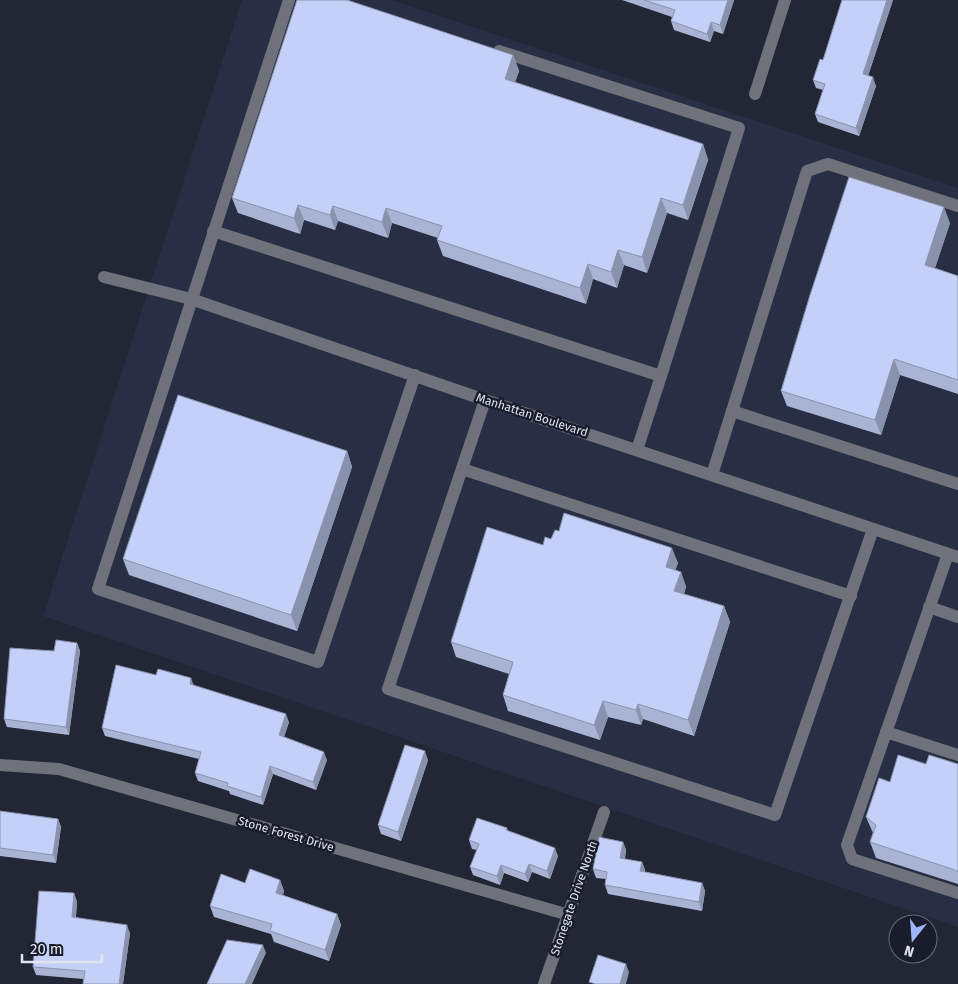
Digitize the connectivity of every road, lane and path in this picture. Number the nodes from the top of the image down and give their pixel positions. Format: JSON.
{"nodes":[{"id":1,"x":289,"y":0,"type":"edge"},
{"id":2,"x":785,"y":0,"type":"edge"},
{"id":3,"x":492,"y":49,"type":"edge"},
{"id":4,"x":755,"y":94,"type":"dead end"},
{"id":5,"x":958,"y":206,"type":"edge"},
{"id":6,"x":213,"y":231,"type":"junction"},
{"id":7,"x":104,"y":277,"type":"dead end"},
{"id":8,"x":191,"y":299,"type":"junction"},
{"id":9,"x":415,"y":376,"type":"junction"},
{"id":10,"x":661,"y":376,"type":"junction"},
{"id":11,"x":485,"y":400,"type":"junction"},
{"id":12,"x":732,"y":411,"type":"junction"},
{"id":13,"x":637,"y":450,"type":"junction"},
{"id":14,"x":462,"y":469,"type":"junction"},
{"id":15,"x":712,"y":475,"type":"junction"},
{"id":16,"x":958,"y":484,"type":"edge"},
{"id":17,"x":873,"y":529,"type":"junction"},
{"id":18,"x":953,"y":555,"type":"edge"},
{"id":19,"x":851,"y":596,"type":"junction"},
{"id":20,"x":929,"y":608,"type":"junction"},
{"id":21,"x":958,"y":617,"type":"edge"},
{"id":22,"x":886,"y":732,"type":"junction"},
{"id":23,"x":958,"y":755,"type":"edge"},
{"id":24,"x":0,"y":765,"type":"edge"},
{"id":25,"x":604,"y":812,"type":"dead end"},
{"id":26,"x":958,"y":893,"type":"edge"},
{"id":27,"x":569,"y":915,"type":"junction"},
{"id":28,"x":544,"y":984,"type":"edge"}],
"edges":[{"from":1,"to":6,"type":"street"},
{"from":2,"to":4,"type":"street"},
{"from":3,"to":10,"type":"street"},
{"from":5,"to":12,"type":"street"},
{"from":6,"to":8,"type":"street"},
{"from":6,"to":10,"type":"street"},
{"from":7,"to":8,"type":"street","name":"Manhattan Boulevard"},
{"from":8,"to":9,"type":"street","name":"Manhattan Boulevard"},
{"from":8,"to":9,"type":"street"},
{"from":9,"to":11,"type":"street","name":"Manhattan Boulevard"},
{"from":10,"to":13,"type":"street"},
{"from":11,"to":13,"type":"street","name":"Manhattan Boulevard"},
{"from":11,"to":14,"type":"street"},
{"from":12,"to":15,"type":"street"},
{"from":12,"to":16,"type":"street"},
{"from":13,"to":15,"type":"street","name":"Manhattan Boulevard"},
{"from":14,"to":19,"type":"street"},
{"from":14,"to":19,"type":"street"},
{"from":15,"to":17,"type":"street","name":"Manhattan Boulevard"},
{"from":17,"to":18,"type":"street","name":"Manhattan Boulevard"},
{"from":17,"to":19,"type":"street"},
{"from":18,"to":20,"type":"street"},
{"from":20,"to":21,"type":"street"},
{"from":20,"to":22,"type":"street"},
{"from":22,"to":23,"type":"street"},
{"from":22,"to":26,"type":"street"},
{"from":24,"to":27,"type":"street","name":"Stone Forest Drive"},
{"from":25,"to":27,"type":"street","name":"Stonegate Drive North"},
{"from":27,"to":28,"type":"street","name":"Stonegate Drive North"}]}
